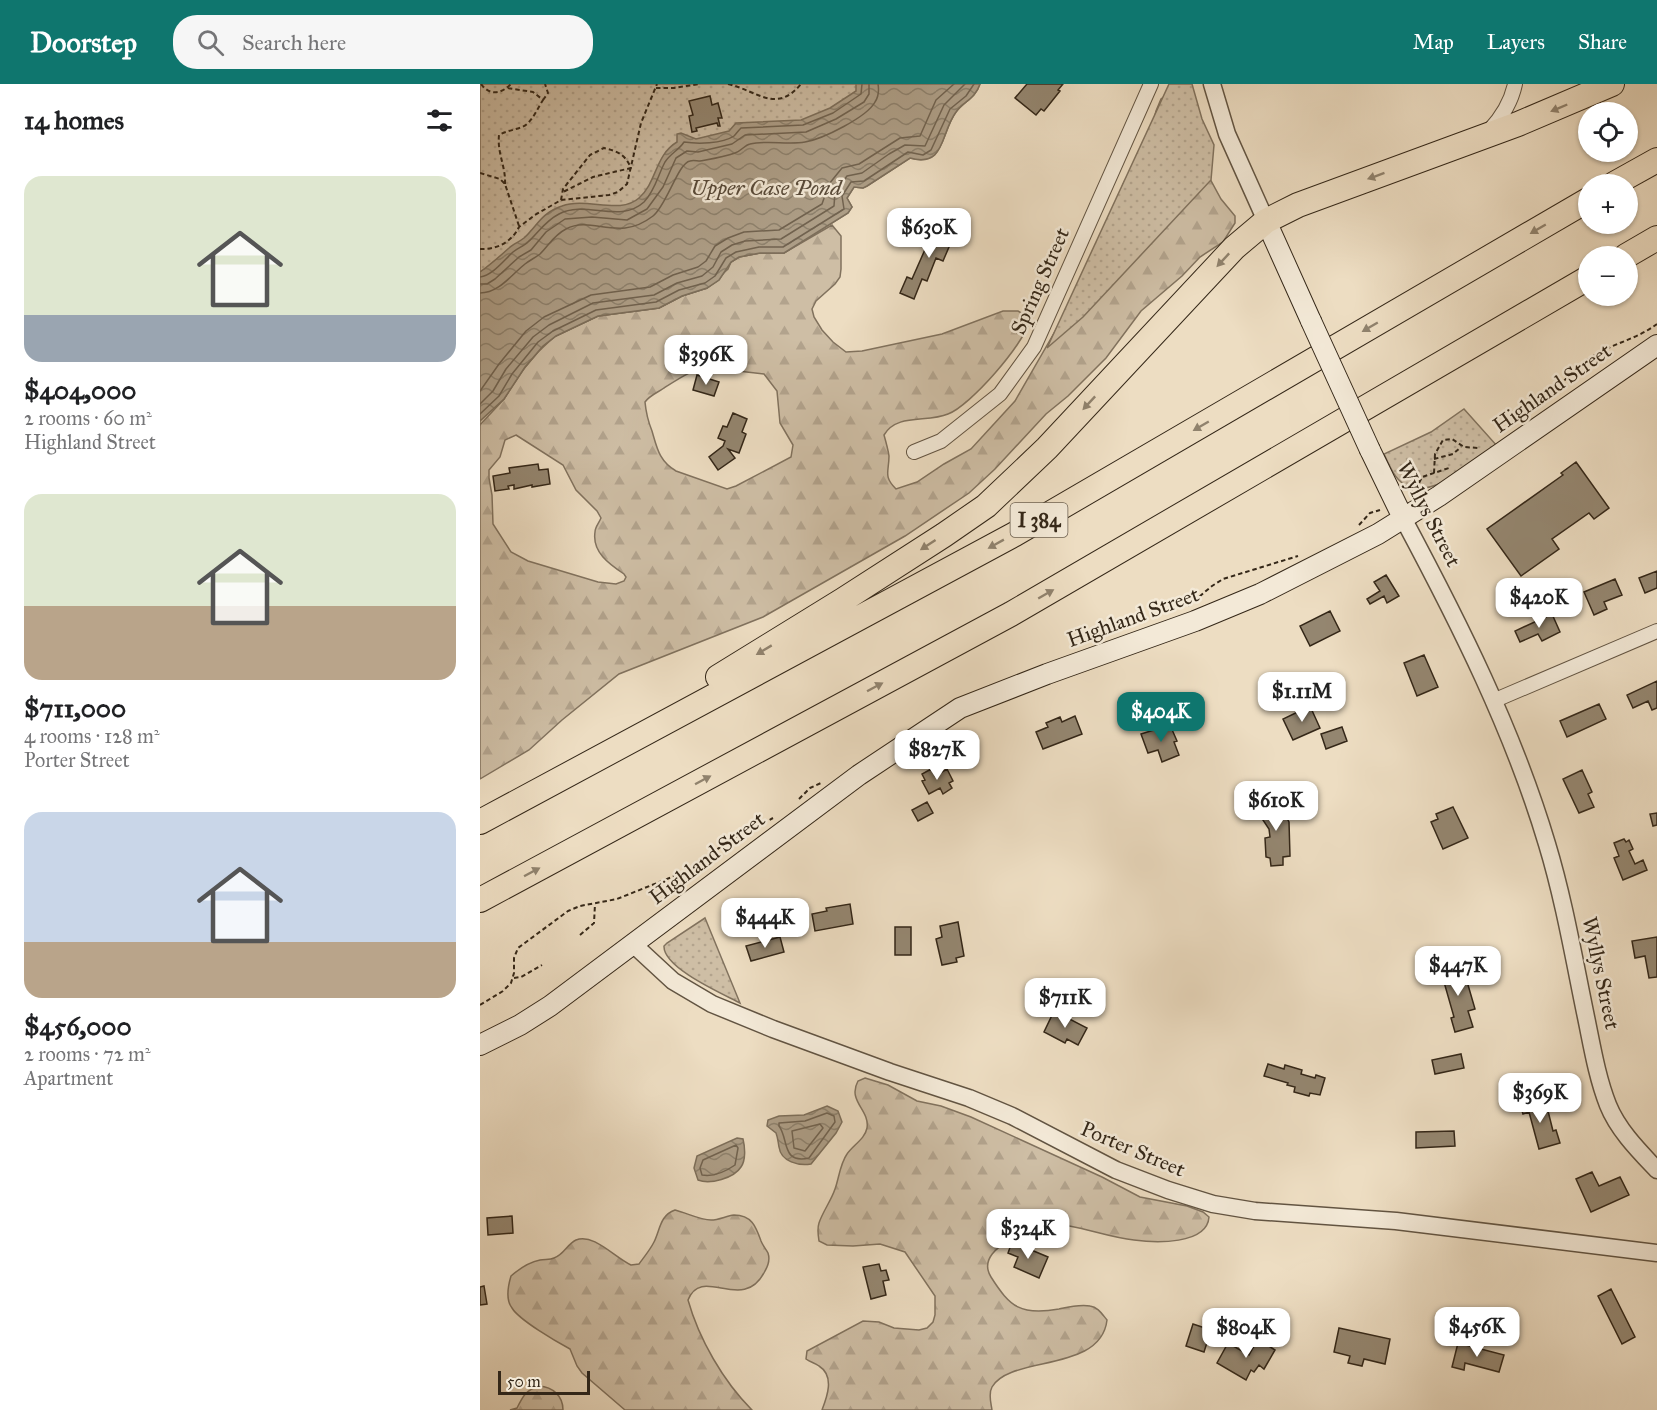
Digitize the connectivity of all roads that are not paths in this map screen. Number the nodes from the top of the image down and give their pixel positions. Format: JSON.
{"nodes":[{"id":1,"x":1151,"y":84,"type":"edge"},
{"id":2,"x":1212,"y":84,"type":"edge"},
{"id":3,"x":1515,"y":84,"type":"edge"},
{"id":4,"x":1612,"y":84,"type":"edge"},
{"id":5,"x":1482,"y":137,"type":"junction"},
{"id":6,"x":1657,"y":160,"type":"edge"},
{"id":7,"x":1632,"y":174,"type":"edge"},
{"id":8,"x":1578,"y":206,"type":"edge"},
{"id":9,"x":1266,"y":221,"type":"junction"},
{"id":10,"x":1657,"y":238,"type":"edge"},
{"id":11,"x":1638,"y":249,"type":"edge"},
{"id":12,"x":1578,"y":284,"type":"edge"},
{"id":13,"x":1657,"y":345,"type":"edge"},
{"id":14,"x":914,"y":452,"type":"dead end"},
{"id":15,"x":1404,"y":519,"type":"junction"},
{"id":16,"x":1657,"y":631,"type":"edge"},
{"id":17,"x":1493,"y":701,"type":"junction"},
{"id":18,"x":572,"y":773,"type":"junction"},
{"id":19,"x":480,"y":822,"type":"edge"},
{"id":20,"x":480,"y":900,"type":"edge"},
{"id":21,"x":634,"y":945,"type":"junction"},
{"id":22,"x":480,"y":1045,"type":"edge"},
{"id":23,"x":1657,"y":1170,"type":"edge"},
{"id":24,"x":1657,"y":1253,"type":"edge"}],
"edges":[{"from":1,"to":14,"type":"street","name":"Spring Street"},
{"from":2,"to":9,"type":"street","name":"Wyllys Street"},
{"from":3,"to":5,"type":"street"},
{"from":4,"to":5,"type":"highway","one_way":true},
{"from":5,"to":9,"type":"highway","one_way":true},
{"from":6,"to":7,"type":"highway"},
{"from":8,"to":18,"type":"highway","number":"I 384","one_way":true},
{"from":9,"to":15,"type":"main road","name":"Wyllys Street","bridge":true},
{"from":9,"to":18,"type":"highway","one_way":true},
{"from":10,"to":11,"type":"highway"},
{"from":20,"to":12,"type":"highway","one_way":true},
{"from":13,"to":15,"type":"main road","name":"Highland Street"},
{"from":15,"to":17,"type":"street","name":"Wyllys Street"},
{"from":15,"to":21,"type":"main road","name":"Highland Street"},
{"from":16,"to":17,"type":"street"},
{"from":17,"to":23,"type":"street","name":"Wyllys Street"},
{"from":18,"to":19,"type":"highway","number":"I 384"},
{"from":21,"to":22,"type":"main road","name":"Highland Street"},
{"from":21,"to":24,"type":"street","name":"Porter Street"}]}
